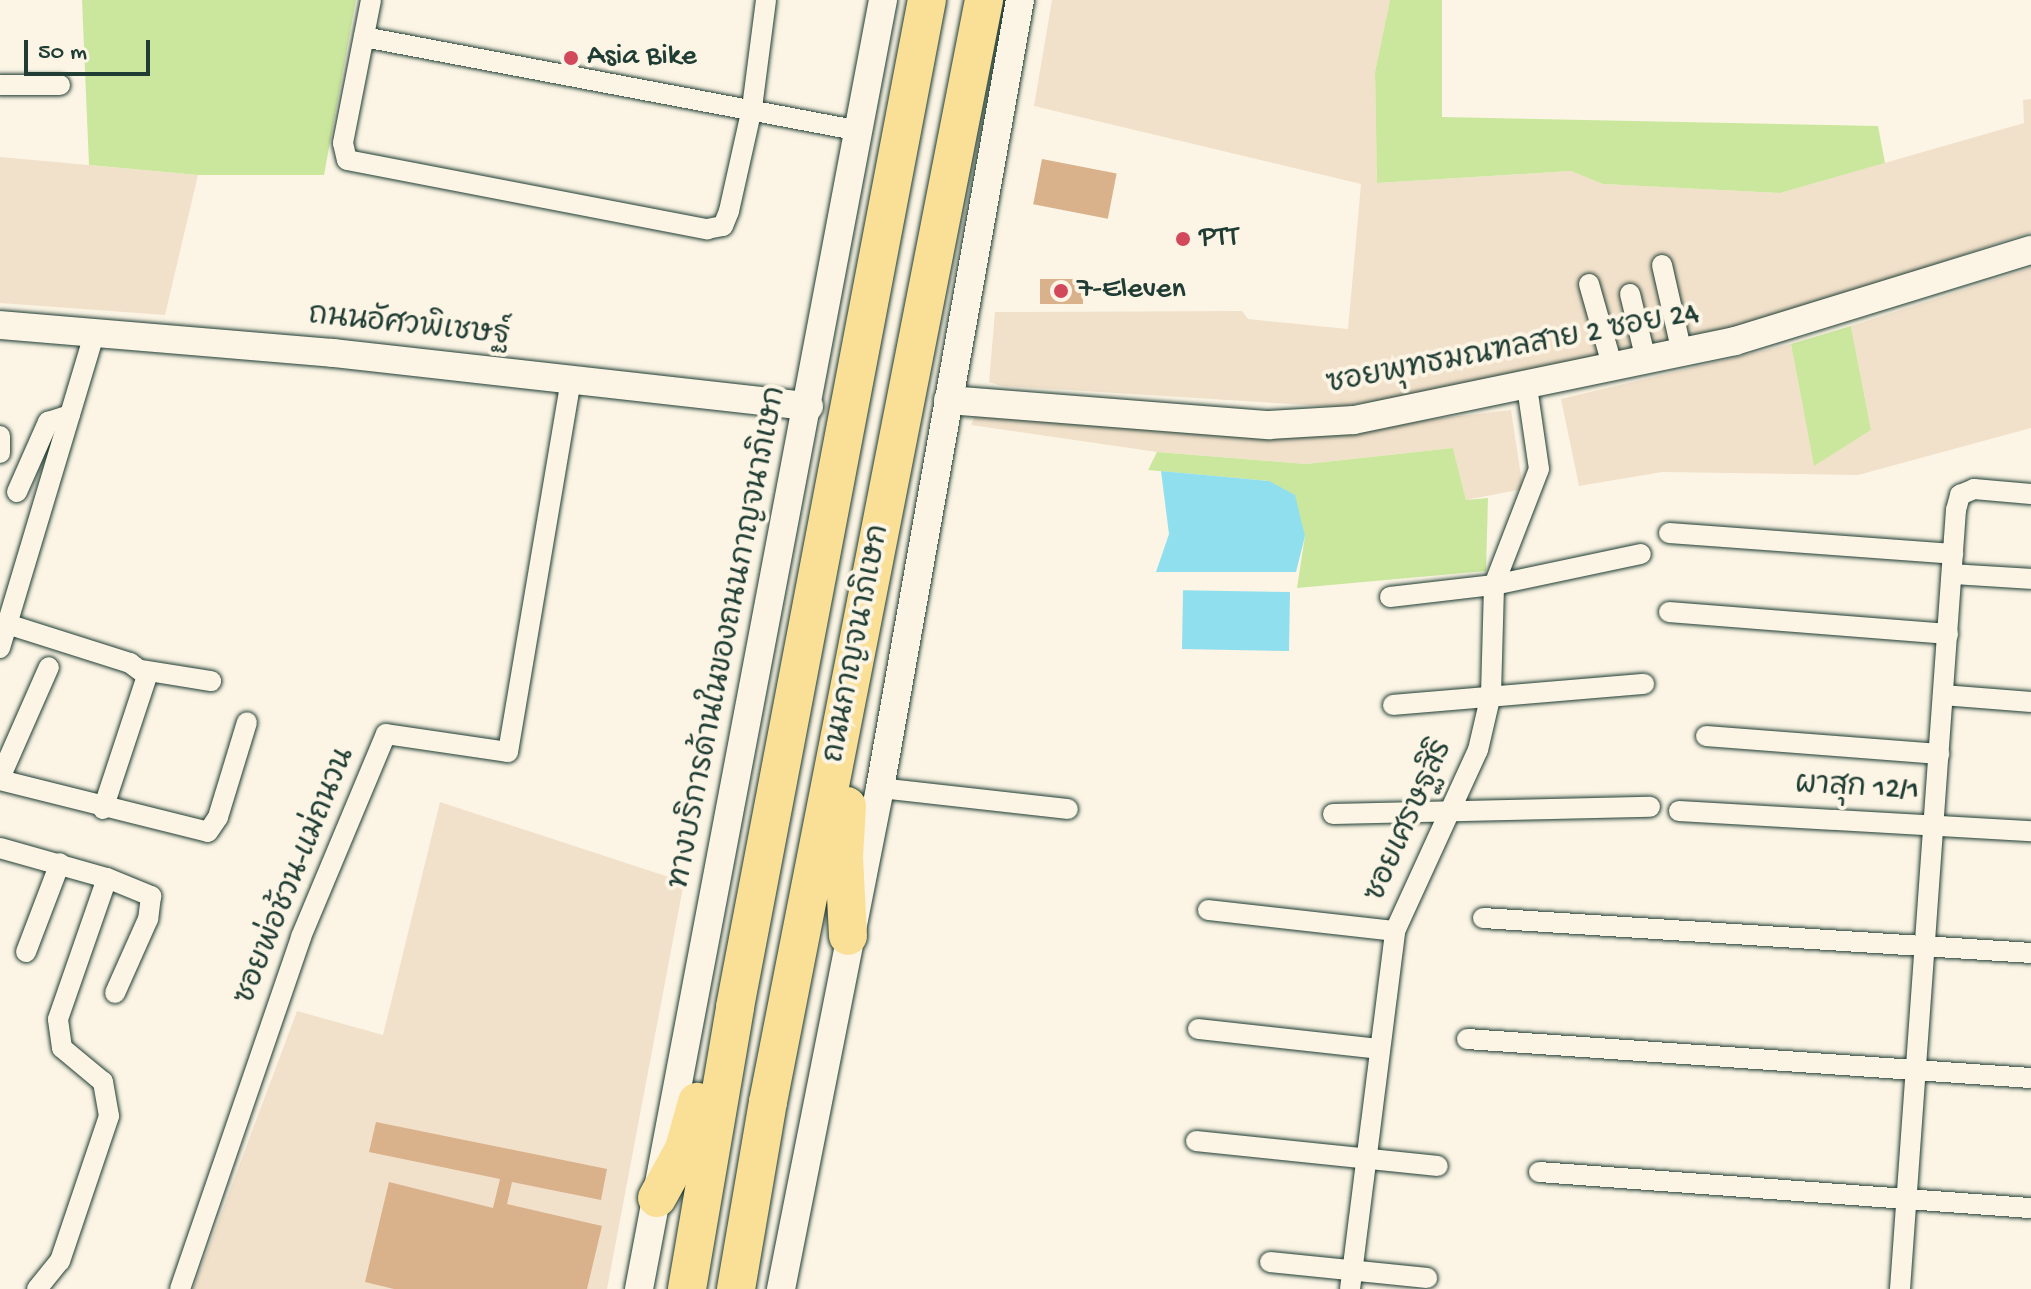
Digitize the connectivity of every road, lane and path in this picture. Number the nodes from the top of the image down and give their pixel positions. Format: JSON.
{"nodes":[{"id":1,"x":371,"y":0,"type":"edge"},
{"id":2,"x":766,"y":0,"type":"edge"},
{"id":3,"x":883,"y":0,"type":"edge"},
{"id":4,"x":903,"y":0,"type":"edge"},
{"id":5,"x":927,"y":0,"type":"edge"},
{"id":6,"x":984,"y":0,"type":"edge"},
{"id":7,"x":1020,"y":0,"type":"edge"},
{"id":8,"x":364,"y":37,"type":"junction"},
{"id":9,"x":0,"y":85,"type":"edge"},
{"id":10,"x":60,"y":85,"type":"dead end"},
{"id":11,"x":752,"y":108,"type":"junction"},
{"id":12,"x":860,"y":131,"type":"junction"},
{"id":13,"x":897,"y":158,"type":"junction"},
{"id":14,"x":2031,"y":250,"type":"edge"},
{"id":15,"x":1662,"y":265,"type":"dead end"},
{"id":16,"x":1589,"y":284,"type":"dead end"},
{"id":17,"x":1630,"y":294,"type":"dead end"},
{"id":18,"x":0,"y":325,"type":"edge"},
{"id":19,"x":95,"y":332,"type":"junction"},
{"id":20,"x":1682,"y":353,"type":"junction"},
{"id":21,"x":1646,"y":360,"type":"junction"},
{"id":22,"x":1613,"y":368,"type":"junction"},
{"id":23,"x":571,"y":379,"type":"junction"},
{"id":24,"x":1527,"y":387,"type":"junction"},
{"id":25,"x":948,"y":400,"type":"junction"},
{"id":26,"x":809,"y":406,"type":"junction"},
{"id":27,"x":70,"y":415,"type":"junction"},
{"id":28,"x":0,"y":436,"type":"edge"},
{"id":29,"x":0,"y":453,"type":"edge"},
{"id":30,"x":17,"y":492,"type":"dead end"},
{"id":31,"x":2031,"y":494,"type":"edge"},
{"id":32,"x":1669,"y":533,"type":"dead end"},
{"id":33,"x":1641,"y":554,"type":"dead end"},
{"id":34,"x":1952,"y":564,"type":"junction"},
{"id":35,"x":2031,"y":579,"type":"edge"},
{"id":36,"x":1494,"y":585,"type":"junction"},
{"id":37,"x":1390,"y":597,"type":"dead end"},
{"id":38,"x":1669,"y":612,"type":"dead end"},
{"id":39,"x":7,"y":624,"type":"junction"},
{"id":40,"x":1948,"y":634,"type":"junction"},
{"id":41,"x":0,"y":648,"type":"edge"},
{"id":42,"x":49,"y":667,"type":"dead end"},
{"id":43,"x":142,"y":670,"type":"junction"},
{"id":44,"x":211,"y":681,"type":"dead end"},
{"id":45,"x":1644,"y":684,"type":"dead end"},
{"id":46,"x":1491,"y":694,"type":"junction"},
{"id":47,"x":1943,"y":695,"type":"junction"},
{"id":48,"x":2031,"y":702,"type":"edge"},
{"id":49,"x":847,"y":705,"type":"junction"},
{"id":50,"x":1393,"y":705,"type":"dead end"},
{"id":51,"x":247,"y":722,"type":"dead end"},
{"id":52,"x":1706,"y":736,"type":"dead end"},
{"id":53,"x":1939,"y":754,"type":"junction"},
{"id":54,"x":0,"y":779,"type":"edge"},
{"id":55,"x":880,"y":788,"type":"junction"},
{"id":56,"x":1650,"y":807,"type":"dead end"},
{"id":57,"x":103,"y":809,"type":"junction"},
{"id":58,"x":1068,"y":809,"type":"dead end"},
{"id":59,"x":1450,"y":810,"type":"junction"},
{"id":60,"x":1679,"y":811,"type":"dead end"},
{"id":61,"x":1333,"y":814,"type":"dead end"},
{"id":62,"x":1933,"y":824,"type":"junction"},
{"id":63,"x":2031,"y":831,"type":"edge"},
{"id":64,"x":0,"y":848,"type":"edge"},
{"id":65,"x":60,"y":863,"type":"junction"},
{"id":66,"x":107,"y":878,"type":"junction"},
{"id":67,"x":1208,"y":910,"type":"dead end"},
{"id":68,"x":1483,"y":918,"type":"dead end"},
{"id":69,"x":1395,"y":931,"type":"junction"},
{"id":70,"x":848,"y":936,"type":"junction"},
{"id":71,"x":1926,"y":946,"type":"junction"},
{"id":72,"x":26,"y":952,"type":"dead end"},
{"id":73,"x":2031,"y":953,"type":"edge"},
{"id":74,"x":115,"y":993,"type":"dead end"},
{"id":75,"x":735,"y":1007,"type":"junction"},
{"id":76,"x":1198,"y":1029,"type":"dead end"},
{"id":77,"x":1467,"y":1039,"type":"dead end"},
{"id":78,"x":1380,"y":1049,"type":"junction"},
{"id":79,"x":1916,"y":1070,"type":"junction"},
{"id":80,"x":2031,"y":1078,"type":"edge"},
{"id":81,"x":1196,"y":1141,"type":"dead end"},
{"id":82,"x":1366,"y":1160,"type":"junction"},
{"id":83,"x":1438,"y":1166,"type":"dead end"},
{"id":84,"x":1539,"y":1172,"type":"dead end"},
{"id":85,"x":657,"y":1198,"type":"junction"},
{"id":86,"x":1906,"y":1201,"type":"junction"},
{"id":87,"x":2031,"y":1208,"type":"edge"},
{"id":88,"x":1270,"y":1262,"type":"dead end"},
{"id":89,"x":1427,"y":1278,"type":"dead end"},
{"id":90,"x":1351,"y":1280,"type":"edge"},
{"id":91,"x":37,"y":1289,"type":"edge"},
{"id":92,"x":180,"y":1289,"type":"edge"},
{"id":93,"x":639,"y":1289,"type":"edge"},
{"id":94,"x":687,"y":1289,"type":"edge"},
{"id":95,"x":736,"y":1289,"type":"edge"},
{"id":96,"x":781,"y":1289,"type":"edge"},
{"id":97,"x":1900,"y":1289,"type":"edge"}],
"edges":[{"from":1,"to":8,"type":"street"},
{"from":2,"to":11,"type":"street"},
{"from":3,"to":12,"type":"main road","name":"ทางบริการด้านในของถนนกาญจนาภิเษก"},
{"from":4,"to":13,"type":"highway"},
{"from":5,"to":13,"type":"highway","name":"ถนนกาญจนาภิเษก"},
{"from":6,"to":49,"type":"highway","name":"ถนนกาญจนาภิเษก"},
{"from":7,"to":25,"type":"main road"},
{"from":8,"to":11,"type":"street"},
{"from":8,"to":11,"type":"street"},
{"from":9,"to":10,"type":"street"},
{"from":11,"to":12,"type":"street"},
{"from":12,"to":26,"type":"main road","name":"ทางบริการด้านในของถนนกาญจนาภิเษก"},
{"from":13,"to":75,"type":"highway","name":"ถนนกาญจนาภิเษก"},
{"from":14,"to":20,"type":"main road","name":"ซอยพุทธมณฑลสาย 2 ซอย 24"},
{"from":15,"to":20,"type":"street"},
{"from":16,"to":22,"type":"street"},
{"from":17,"to":21,"type":"street"},
{"from":18,"to":19,"type":"main road","name":"ถนนอัศวพิเชษฐ์"},
{"from":19,"to":23,"type":"main road","name":"ถนนอัศวพิเชษฐ์"},
{"from":19,"to":27,"type":"street"},
{"from":20,"to":21,"type":"main road","name":"ซอยพุทธมณฑลสาย 2 ซอย 24"},
{"from":21,"to":22,"type":"main road","name":"ซอยพุทธมณฑลสาย 2 ซอย 24"},
{"from":22,"to":24,"type":"main road","name":"ซอยพุทธมณฑลสาย 2 ซอย 24"},
{"from":23,"to":26,"type":"main road","name":"ถนนอัศวพิเชษฐ์"},
{"from":23,"to":92,"type":"street","name":"ซอยพ่อช้วน-แม่ถนวน"},
{"from":24,"to":25,"type":"main road","name":"ซอยพุทธมณฑลสาย 2 ซอย 24"},
{"from":24,"to":36,"type":"street","name":"ซอยเศรษฐสิริ"},
{"from":25,"to":55,"type":"main road"},
{"from":26,"to":85,"type":"main road","name":"ทางบริการด้านในของถนนกาญจนาภิเษก"},
{"from":27,"to":30,"type":"street"},
{"from":27,"to":39,"type":"street"},
{"from":28,"to":29,"type":"street"},
{"from":31,"to":34,"type":"street"},
{"from":32,"to":34,"type":"street"},
{"from":33,"to":36,"type":"street"},
{"from":34,"to":35,"type":"street"},
{"from":34,"to":40,"type":"street"},
{"from":36,"to":37,"type":"street"},
{"from":36,"to":46,"type":"street","name":"ซอยเศรษฐสิริ"},
{"from":38,"to":40,"type":"street"},
{"from":39,"to":41,"type":"street"},
{"from":39,"to":43,"type":"street"},
{"from":40,"to":47,"type":"street"},
{"from":42,"to":54,"type":"street"},
{"from":43,"to":44,"type":"street"},
{"from":43,"to":57,"type":"street"},
{"from":45,"to":46,"type":"street"},
{"from":46,"to":50,"type":"street"},
{"from":46,"to":59,"type":"street","name":"ซอยเศรษฐสิริ"},
{"from":47,"to":48,"type":"street"},
{"from":47,"to":53,"type":"street"},
{"from":49,"to":70,"type":"highway"},
{"from":49,"to":95,"type":"highway","name":"ถนนกาญจนาภิเษก"},
{"from":51,"to":57,"type":"street"},
{"from":52,"to":53,"type":"street"},
{"from":53,"to":62,"type":"street"},
{"from":54,"to":57,"type":"street"},
{"from":55,"to":58,"type":"street"},
{"from":55,"to":70,"type":"main road"},
{"from":56,"to":59,"type":"street"},
{"from":59,"to":61,"type":"street"},
{"from":59,"to":69,"type":"street","name":"ซอยเศรษฐสิริ"},
{"from":60,"to":62,"type":"street","name":"ผาสุก 12/1"},
{"from":62,"to":63,"type":"street","name":"ผาสุก 12/1"},
{"from":62,"to":71,"type":"street"},
{"from":64,"to":65,"type":"street"},
{"from":65,"to":66,"type":"street"},
{"from":65,"to":72,"type":"street"},
{"from":66,"to":74,"type":"street"},
{"from":66,"to":91,"type":"street"},
{"from":67,"to":69,"type":"street"},
{"from":68,"to":71,"type":"street"},
{"from":69,"to":78,"type":"street","name":"ซอยเศรษฐสิริ"},
{"from":70,"to":96,"type":"main road"},
{"from":71,"to":73,"type":"street"},
{"from":71,"to":79,"type":"street"},
{"from":75,"to":85,"type":"highway"},
{"from":75,"to":94,"type":"highway","name":"ถนนกาญจนาภิเษก"},
{"from":76,"to":78,"type":"street"},
{"from":77,"to":79,"type":"street"},
{"from":78,"to":82,"type":"street","name":"ซอยเศรษฐสิริ"},
{"from":79,"to":80,"type":"street"},
{"from":79,"to":86,"type":"street"},
{"from":81,"to":82,"type":"street"},
{"from":82,"to":83,"type":"street"},
{"from":82,"to":90,"type":"street","name":"ซอยเศรษฐสิริ"},
{"from":84,"to":86,"type":"street"},
{"from":85,"to":93,"type":"main road","name":"ทางบริการด้านในของถนนกาญจนาภิเษก"},
{"from":86,"to":87,"type":"street"},
{"from":86,"to":97,"type":"street"},
{"from":88,"to":90,"type":"street"},
{"from":89,"to":90,"type":"street"}]}
